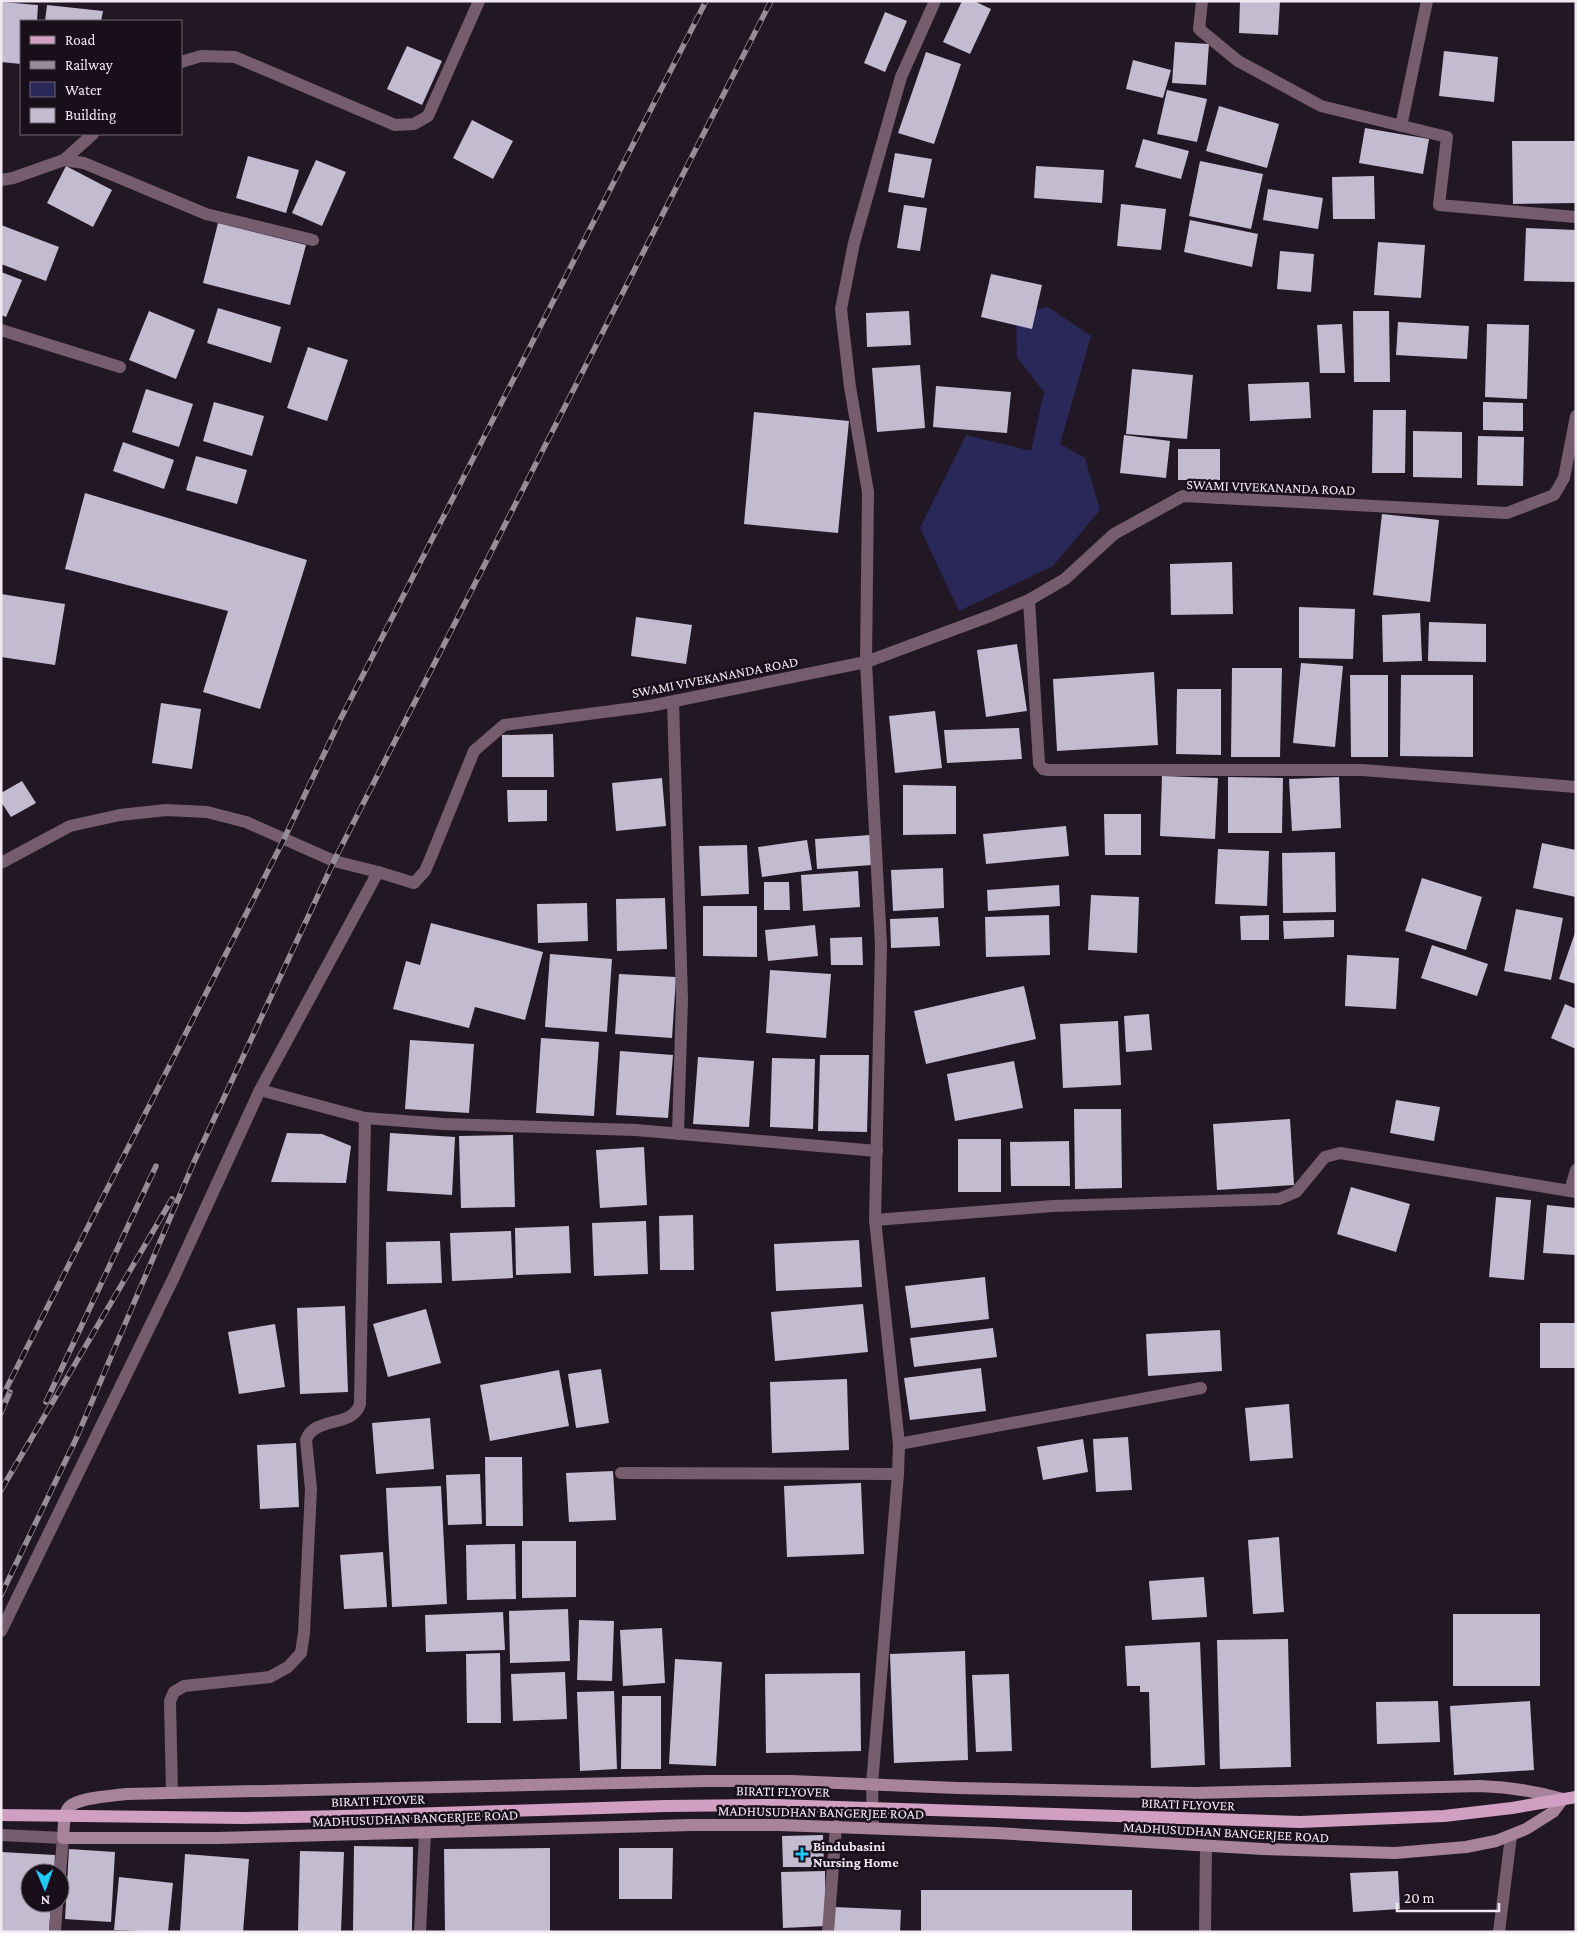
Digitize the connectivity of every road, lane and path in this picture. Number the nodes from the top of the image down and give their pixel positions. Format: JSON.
{"nodes":[{"id":1,"x":479,"y":1,"type":"edge"},
{"id":2,"x":935,"y":1,"type":"edge"},
{"id":3,"x":1202,"y":1,"type":"edge"},
{"id":4,"x":1427,"y":1,"type":"edge"},
{"id":5,"x":182,"y":62,"type":"edge"},
{"id":6,"x":1401,"y":126,"type":"junction"},
{"id":7,"x":92,"y":135,"type":"edge"},
{"id":8,"x":64,"y":160,"type":"junction"},
{"id":9,"x":1,"y":180,"type":"edge"},
{"id":10,"x":1576,"y":217,"type":"edge"},
{"id":11,"x":313,"y":240,"type":"dead end"},
{"id":12,"x":1,"y":330,"type":"edge"},
{"id":13,"x":120,"y":368,"type":"dead end"},
{"id":14,"x":1576,"y":416,"type":"edge"},
{"id":15,"x":1029,"y":600,"type":"junction"},
{"id":16,"x":866,"y":662,"type":"junction"},
{"id":17,"x":673,"y":702,"type":"junction"},
{"id":18,"x":1576,"y":787,"type":"edge"},
{"id":19,"x":1,"y":863,"type":"edge"},
{"id":20,"x":378,"y":872,"type":"junction"},
{"id":21,"x":260,"y":1090,"type":"junction"},
{"id":22,"x":364,"y":1118,"type":"junction"},
{"id":23,"x":678,"y":1134,"type":"junction"},
{"id":24,"x":878,"y":1151,"type":"junction"},
{"id":25,"x":1576,"y":1170,"type":"edge"},
{"id":26,"x":1573,"y":1192,"type":"edge"},
{"id":27,"x":875,"y":1220,"type":"junction"},
{"id":28,"x":1201,"y":1388,"type":"dead end"},
{"id":29,"x":899,"y":1444,"type":"junction"},
{"id":30,"x":621,"y":1473,"type":"dead end"},
{"id":31,"x":898,"y":1474,"type":"junction"},
{"id":32,"x":1,"y":1631,"type":"edge"},
{"id":33,"x":872,"y":1784,"type":"junction"},
{"id":34,"x":172,"y":1793,"type":"junction"},
{"id":35,"x":1570,"y":1798,"type":"edge"},
{"id":36,"x":1,"y":1815,"type":"edge"},
{"id":37,"x":836,"y":1826,"type":"junction"},
{"id":38,"x":872,"y":1828,"type":"junction"},
{"id":39,"x":426,"y":1833,"type":"junction"},
{"id":40,"x":1,"y":1835,"type":"edge"},
{"id":41,"x":1511,"y":1836,"type":"junction"},
{"id":42,"x":63,"y":1838,"type":"junction"},
{"id":43,"x":1206,"y":1846,"type":"junction"},
{"id":44,"x":61,"y":1863,"type":"edge"},
{"id":45,"x":56,"y":1913,"type":"edge"},
{"id":46,"x":55,"y":1932,"type":"edge"},
{"id":47,"x":420,"y":1932,"type":"edge"},
{"id":48,"x":828,"y":1932,"type":"edge"},
{"id":49,"x":1205,"y":1932,"type":"edge"},
{"id":50,"x":1499,"y":1932,"type":"edge"}],
"edges":[{"from":1,"to":5,"type":"street"},
{"from":2,"to":16,"type":"street"},
{"from":3,"to":6,"type":"street"},
{"from":4,"to":6,"type":"street"},
{"from":6,"to":10,"type":"street"},
{"from":7,"to":8,"type":"street"},
{"from":8,"to":9,"type":"street"},
{"from":8,"to":11,"type":"street"},
{"from":12,"to":13,"type":"street"},
{"from":14,"to":15,"type":"street","name":"SWAMI VIVEKANANDA ROAD"},
{"from":15,"to":16,"type":"street","name":"SWAMI VIVEKANANDA ROAD"},
{"from":15,"to":18,"type":"street"},
{"from":16,"to":17,"type":"street","name":"SWAMI VIVEKANANDA ROAD"},
{"from":16,"to":24,"type":"street"},
{"from":17,"to":20,"type":"street","name":"SWAMI VIVEKANANDA ROAD"},
{"from":17,"to":23,"type":"street"},
{"from":19,"to":20,"type":"street","name":"SWAMI VIVEKANANDA ROAD"},
{"from":20,"to":21,"type":"street"},
{"from":21,"to":22,"type":"street"},
{"from":21,"to":32,"type":"street"},
{"from":22,"to":23,"type":"street"},
{"from":22,"to":34,"type":"street"},
{"from":23,"to":24,"type":"street"},
{"from":24,"to":27,"type":"street"},
{"from":25,"to":26,"type":"street"},
{"from":26,"to":27,"type":"street"},
{"from":27,"to":29,"type":"street"},
{"from":28,"to":29,"type":"street"},
{"from":29,"to":31,"type":"street"},
{"from":30,"to":31,"type":"street"},
{"from":31,"to":33,"type":"street"},
{"from":33,"to":34,"type":"main road","name":"MADHUSUDHAN BANGERJEE ROAD"},
{"from":33,"to":35,"type":"main road","name":"MADHUSUDHAN BANGERJEE ROAD"},
{"from":33,"to":38,"type":"street"},
{"from":34,"to":42,"type":"main road","name":"MADHUSUDHAN BANGERJEE ROAD"},
{"from":35,"to":36,"type":"main road","name":"BIRATI FLYOVER"},
{"from":35,"to":41,"type":"main road","name":"MADHUSUDHAN BANGERJEE ROAD"},
{"from":37,"to":38,"type":"main road","name":"MADHUSUDHAN BANGERJEE ROAD"},
{"from":37,"to":39,"type":"main road","name":"MADHUSUDHAN BANGERJEE ROAD"},
{"from":37,"to":48,"type":"street"},
{"from":38,"to":43,"type":"main road","name":"MADHUSUDHAN BANGERJEE ROAD"},
{"from":39,"to":42,"type":"main road","name":"MADHUSUDHAN BANGERJEE ROAD"},
{"from":39,"to":47,"type":"street"},
{"from":40,"to":42,"type":"street"},
{"from":41,"to":43,"type":"main road","name":"MADHUSUDHAN BANGERJEE ROAD"},
{"from":41,"to":50,"type":"street"},
{"from":42,"to":44,"type":"street"},
{"from":43,"to":49,"type":"street"},
{"from":45,"to":46,"type":"street"}]}
